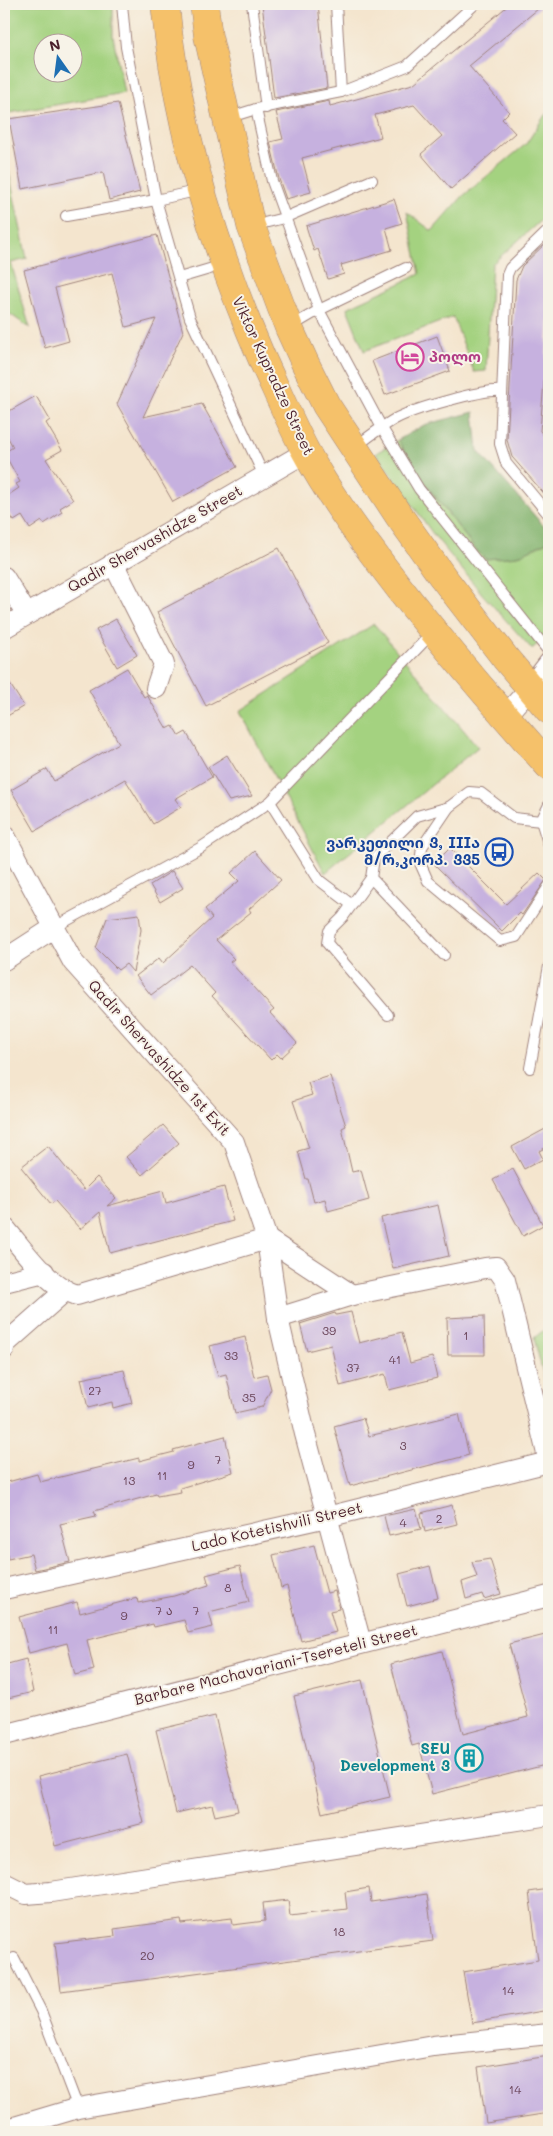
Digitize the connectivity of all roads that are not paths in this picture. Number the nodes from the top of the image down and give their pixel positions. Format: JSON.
{"nodes":[{"id":1,"x":122,"y":4,"type":"edge"},
{"id":2,"x":165,"y":4,"type":"edge"},
{"id":3,"x":204,"y":4,"type":"edge"},
{"id":4,"x":252,"y":4,"type":"edge"},
{"id":5,"x":336,"y":4,"type":"edge"},
{"id":6,"x":474,"y":4,"type":"edge"},
{"id":7,"x":341,"y":92,"type":"junction"},
{"id":8,"x":261,"y":108,"type":"junction"},
{"id":9,"x":226,"y":118,"type":"junction"},
{"id":10,"x":372,"y":180,"type":"dead end"},
{"id":11,"x":200,"y":190,"type":"junction"},
{"id":12,"x":156,"y":200,"type":"junction"},
{"id":13,"x":66,"y":216,"type":"dead end"},
{"id":14,"x":284,"y":218,"type":"junction"},
{"id":15,"x":549,"y":230,"type":"edge"},
{"id":16,"x":255,"y":238,"type":"junction"},
{"id":17,"x":224,"y":265,"type":"junction"},
{"id":18,"x":406,"y":268,"type":"dead end"},
{"id":19,"x":179,"y":278,"type":"junction"},
{"id":20,"x":319,"y":310,"type":"junction"},
{"id":21,"x":289,"y":328,"type":"junction"},
{"id":22,"x":502,"y":392,"type":"junction"},
{"id":23,"x":382,"y":428,"type":"junction"},
{"id":24,"x":353,"y":448,"type":"junction"},
{"id":25,"x":306,"y":452,"type":"junction"},
{"id":26,"x":264,"y":476,"type":"junction"},
{"id":27,"x":549,"y":515,"type":"edge"},
{"id":28,"x":399,"y":516,"type":"junction"},
{"id":29,"x":365,"y":542,"type":"junction"},
{"id":30,"x":113,"y":563,"type":"junction"},
{"id":31,"x":4,"y":577,"type":"edge"},
{"id":32,"x":26,"y":613,"type":"junction"},
{"id":33,"x":4,"y":628,"type":"edge"},
{"id":34,"x":434,"y":632,"type":"junction"},
{"id":35,"x":549,"y":652,"type":"edge"},
{"id":36,"x":549,"y":664,"type":"edge"},
{"id":37,"x":156,"y":688,"type":"dead end"},
{"id":38,"x":530,"y":688,"type":"junction"},
{"id":39,"x":549,"y":710,"type":"edge"},
{"id":40,"x":505,"y":716,"type":"junction"},
{"id":41,"x":549,"y":766,"type":"edge"},
{"id":42,"x":270,"y":802,"type":"junction"},
{"id":43,"x":549,"y":805,"type":"edge"},
{"id":44,"x":449,"y":807,"type":"junction"},
{"id":45,"x":541,"y":821,"type":"junction"},
{"id":46,"x":4,"y":834,"type":"edge"},
{"id":47,"x":549,"y":846,"type":"edge"},
{"id":48,"x":371,"y":878,"type":"junction"},
{"id":49,"x":549,"y":886,"type":"edge"},
{"id":50,"x":352,"y":905,"type":"junction"},
{"id":51,"x":55,"y":927,"type":"junction"},
{"id":52,"x":444,"y":955,"type":"dead end"},
{"id":53,"x":4,"y":960,"type":"edge"},
{"id":54,"x":549,"y":966,"type":"edge"},
{"id":55,"x":388,"y":1015,"type":"dead end"},
{"id":56,"x":530,"y":1068,"type":"dead end"},
{"id":57,"x":4,"y":1227,"type":"edge"},
{"id":58,"x":267,"y":1239,"type":"junction"},
{"id":59,"x":44,"y":1272,"type":"junction"},
{"id":60,"x":4,"y":1282,"type":"edge"},
{"id":61,"x":65,"y":1291,"type":"junction"},
{"id":62,"x":352,"y":1295,"type":"junction"},
{"id":63,"x":278,"y":1318,"type":"junction"},
{"id":64,"x":4,"y":1349,"type":"edge"},
{"id":65,"x":549,"y":1462,"type":"edge"},
{"id":66,"x":327,"y":1517,"type":"junction"},
{"id":67,"x":4,"y":1589,"type":"edge"},
{"id":68,"x":549,"y":1596,"type":"edge"},
{"id":69,"x":361,"y":1643,"type":"junction"},
{"id":70,"x":4,"y":1735,"type":"edge"},
{"id":71,"x":549,"y":1815,"type":"edge"},
{"id":72,"x":4,"y":1883,"type":"edge"},
{"id":73,"x":14,"y":1958,"type":"dead end"},
{"id":74,"x":549,"y":2034,"type":"edge"},
{"id":75,"x":78,"y":2108,"type":"junction"},
{"id":76,"x":4,"y":2130,"type":"edge"}],
"edges":[{"from":1,"to":12,"type":"lane"},
{"from":2,"to":11,"type":"main road","name":"Viktor Kupradze Street"},
{"from":3,"to":9,"type":"main road"},
{"from":4,"to":8,"type":"lane"},
{"from":5,"to":7,"type":"lane"},
{"from":6,"to":7,"type":"lane"},
{"from":7,"to":8,"type":"lane"},
{"from":8,"to":9,"type":"lane"},
{"from":8,"to":14,"type":"lane"},
{"from":9,"to":16,"type":"main road"},
{"from":10,"to":14,"type":"lane"},
{"from":11,"to":12,"type":"lane"},
{"from":11,"to":17,"type":"main road","name":"Viktor Kupradze Street"},
{"from":12,"to":13,"type":"lane"},
{"from":12,"to":19,"type":"lane"},
{"from":14,"to":16,"type":"lane"},
{"from":14,"to":20,"type":"lane"},
{"from":15,"to":22,"type":"lane"},
{"from":16,"to":17,"type":"main road"},
{"from":16,"to":21,"type":"main road"},
{"from":17,"to":19,"type":"lane"},
{"from":17,"to":25,"type":"main road","name":"Viktor Kupradze Street"},
{"from":18,"to":20,"type":"lane"},
{"from":19,"to":26,"type":"lane"},
{"from":20,"to":21,"type":"lane"},
{"from":20,"to":23,"type":"lane"},
{"from":21,"to":24,"type":"main road"},
{"from":22,"to":23,"type":"lane"},
{"from":22,"to":27,"type":"lane"},
{"from":23,"to":24,"type":"lane"},
{"from":23,"to":35,"type":"lane"},
{"from":24,"to":28,"type":"main road"},
{"from":25,"to":26,"type":"street","name":"Qadir Shervashidze Street"},
{"from":25,"to":29,"type":"main road","name":"Viktor Kupradze Street"},
{"from":26,"to":30,"type":"street","name":"Qadir Shervashidze Street"},
{"from":28,"to":29,"type":"main road"},
{"from":28,"to":38,"type":"main road"},
{"from":29,"to":34,"type":"main road","name":"Viktor Kupradze Street"},
{"from":30,"to":32,"type":"street","name":"Qadir Shervashidze Street"},
{"from":30,"to":37,"type":"street"},
{"from":31,"to":32,"type":"street"},
{"from":32,"to":33,"type":"street","name":"Qadir Shervashidze Street"},
{"from":34,"to":40,"type":"main road","name":"Viktor Kupradze Street"},
{"from":34,"to":42,"type":"lane"},
{"from":36,"to":38,"type":"street"},
{"from":38,"to":39,"type":"main road"},
{"from":38,"to":40,"type":"street"},
{"from":40,"to":41,"type":"main road","name":"Viktor Kupradze Street"},
{"from":42,"to":50,"type":"lane"},
{"from":42,"to":51,"type":"lane"},
{"from":43,"to":45,"type":"lane"},
{"from":44,"to":45,"type":"lane"},
{"from":44,"to":48,"type":"lane"},
{"from":44,"to":49,"type":"lane"},
{"from":45,"to":47,"type":"lane"},
{"from":46,"to":51,"type":"street","name":"Qadir Shervashidze 1st Exit"},
{"from":48,"to":50,"type":"lane"},
{"from":48,"to":52,"type":"lane"},
{"from":50,"to":55,"type":"lane"},
{"from":51,"to":53,"type":"street"},
{"from":51,"to":58,"type":"street","name":"Qadir Shervashidze 1st Exit"},
{"from":54,"to":56,"type":"lane"},
{"from":57,"to":59,"type":"street"},
{"from":58,"to":61,"type":"street"},
{"from":58,"to":62,"type":"street"},
{"from":58,"to":63,"type":"street","name":"Qadir Shervashidze 1st Exit"},
{"from":59,"to":60,"type":"street"},
{"from":59,"to":61,"type":"street"},
{"from":61,"to":64,"type":"street"},
{"from":62,"to":63,"type":"street"},
{"from":62,"to":65,"type":"street"},
{"from":63,"to":66,"type":"street","name":"Qadir Shervashidze 1st Exit"},
{"from":65,"to":66,"type":"street","name":"Lado Kotetishvili Street"},
{"from":66,"to":67,"type":"street","name":"Lado Kotetishvili Street"},
{"from":66,"to":69,"type":"street","name":"Qadir Shervashidze 1st Exit"},
{"from":68,"to":69,"type":"street","name":"Barbare Machavariani-Tsereteli Street"},
{"from":69,"to":70,"type":"street","name":"Barbare Machavariani-Tsereteli Street"},
{"from":71,"to":72,"type":"street"},
{"from":73,"to":75,"type":"lane"},
{"from":74,"to":75,"type":"street"},
{"from":75,"to":76,"type":"street"}]}
